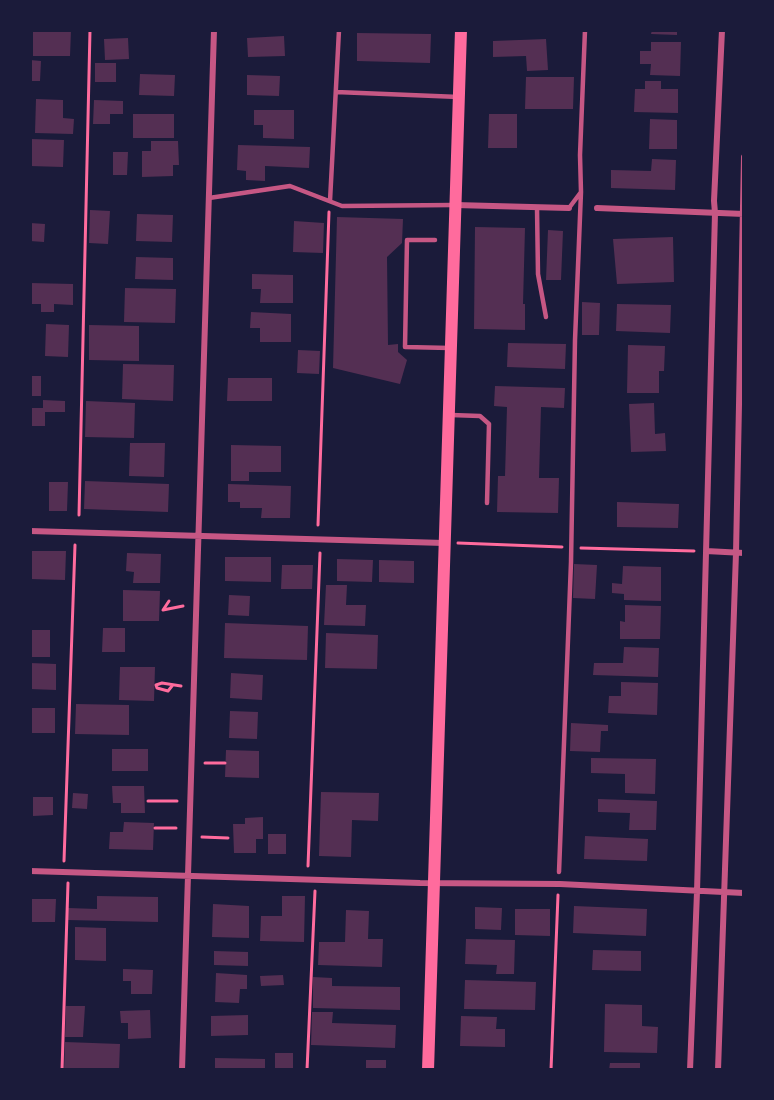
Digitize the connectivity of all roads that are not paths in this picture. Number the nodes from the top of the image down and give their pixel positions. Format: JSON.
{"nodes":[{"id":1,"x":214,"y":30,"type":"edge"},
{"id":2,"x":339,"y":30,"type":"edge"},
{"id":3,"x":461,"y":30,"type":"edge"},
{"id":4,"x":585,"y":30,"type":"edge"},
{"id":5,"x":723,"y":30,"type":"edge"},
{"id":6,"x":336,"y":92,"type":"junction"},
{"id":7,"x":459,"y":97,"type":"junction"},
{"id":8,"x":744,"y":157,"type":"edge"},
{"id":9,"x":581,"y":192,"type":"junction"},
{"id":10,"x":209,"y":198,"type":"junction"},
{"id":11,"x":330,"y":201,"type":"junction"},
{"id":12,"x":455,"y":205,"type":"junction"},
{"id":13,"x":537,"y":208,"type":"junction"},
{"id":14,"x":569,"y":208,"type":"joint"},
{"id":15,"x":597,"y":208,"type":"dead end"},
{"id":16,"x":716,"y":213,"type":"junction"},
{"id":17,"x":743,"y":214,"type":"edge"},
{"id":18,"x":435,"y":240,"type":"dead end"},
{"id":19,"x":546,"y":317,"type":"dead end"},
{"id":20,"x":451,"y":348,"type":"junction"},
{"id":21,"x":449,"y":415,"type":"junction"},
{"id":22,"x":488,"y":503,"type":"dead end"},
{"id":23,"x":30,"y":531,"type":"edge"},
{"id":24,"x":198,"y":536,"type":"junction"},
{"id":25,"x":444,"y":543,"type":"junction"},
{"id":26,"x":706,"y":552,"type":"junction"},
{"id":27,"x":736,"y":553,"type":"junction"},
{"id":28,"x":744,"y":553,"type":"edge"},
{"id":29,"x":30,"y":871,"type":"edge"},
{"id":30,"x":559,"y":872,"type":"dead end"},
{"id":31,"x":188,"y":876,"type":"junction"},
{"id":32,"x":434,"y":883,"type":"junction"},
{"id":33,"x":697,"y":892,"type":"junction"},
{"id":34,"x":724,"y":893,"type":"junction"},
{"id":35,"x":744,"y":893,"type":"edge"},
{"id":36,"x":182,"y":1070,"type":"edge"},
{"id":37,"x":428,"y":1070,"type":"edge"},
{"id":38,"x":690,"y":1070,"type":"edge"},
{"id":39,"x":718,"y":1070,"type":"edge"}],
"edges":[{"from":1,"to":10,"type":"street"},
{"from":2,"to":6,"type":"lane"},
{"from":3,"to":7,"type":"main road"},
{"from":4,"to":9,"type":"lane"},
{"from":5,"to":16,"type":"street"},
{"from":6,"to":7,"type":"lane"},
{"from":6,"to":11,"type":"lane"},
{"from":7,"to":12,"type":"main road"},
{"from":8,"to":17,"type":"street"},
{"from":9,"to":14,"type":"lane"},
{"from":9,"to":30,"type":"lane"},
{"from":10,"to":11,"type":"lane"},
{"from":10,"to":24,"type":"street"},
{"from":11,"to":12,"type":"lane"},
{"from":12,"to":13,"type":"street"},
{"from":12,"to":20,"type":"main road"},
{"from":13,"to":14,"type":"street"},
{"from":13,"to":19,"type":"lane"},
{"from":15,"to":16,"type":"street"},
{"from":16,"to":17,"type":"street"},
{"from":16,"to":26,"type":"street"},
{"from":17,"to":27,"type":"street"},
{"from":18,"to":20,"type":"lane"},
{"from":20,"to":21,"type":"main road"},
{"from":21,"to":22,"type":"lane"},
{"from":21,"to":25,"type":"main road"},
{"from":23,"to":24,"type":"street"},
{"from":24,"to":25,"type":"street"},
{"from":24,"to":31,"type":"street"},
{"from":25,"to":32,"type":"main road"},
{"from":26,"to":27,"type":"street"},
{"from":26,"to":33,"type":"street"},
{"from":27,"to":28,"type":"street"},
{"from":27,"to":34,"type":"street"},
{"from":29,"to":31,"type":"street"},
{"from":31,"to":32,"type":"street"},
{"from":31,"to":36,"type":"street"},
{"from":32,"to":33,"type":"street"},
{"from":32,"to":37,"type":"main road"},
{"from":33,"to":34,"type":"street"},
{"from":33,"to":38,"type":"street"},
{"from":34,"to":35,"type":"street"},
{"from":34,"to":39,"type":"street"}]}
